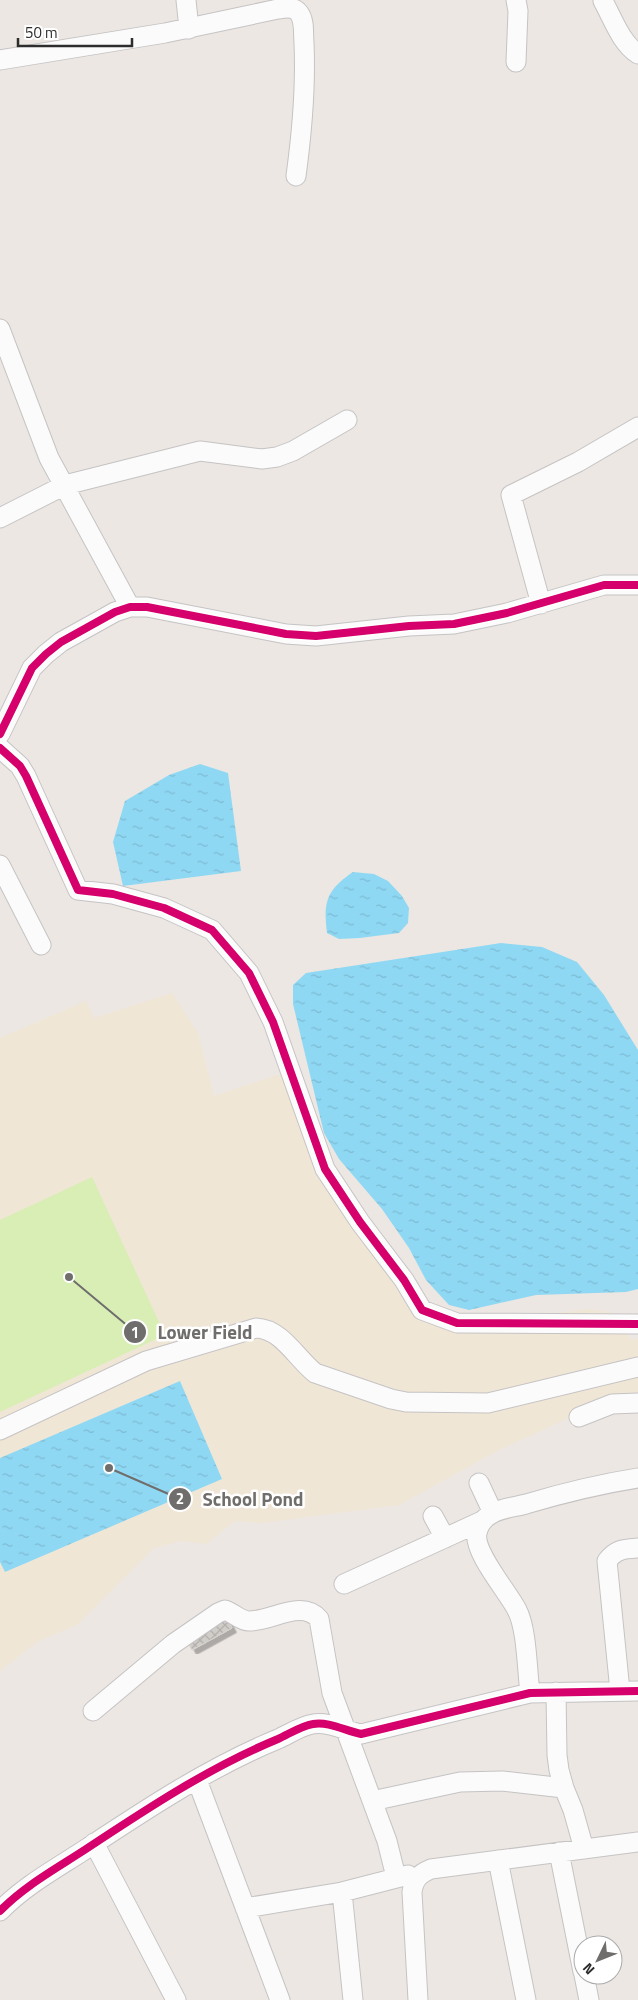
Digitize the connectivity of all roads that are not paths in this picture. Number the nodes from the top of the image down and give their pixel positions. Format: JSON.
{"nodes":[{"id":1,"x":186,"y":0,"type":"edge"},
{"id":2,"x":516,"y":0,"type":"edge"},
{"id":3,"x":603,"y":1,"type":"dead end"},
{"id":4,"x":189,"y":28,"type":"junction"},
{"id":5,"x":638,"y":54,"type":"edge"},
{"id":6,"x":0,"y":60,"type":"edge"},
{"id":7,"x":516,"y":62,"type":"dead end"},
{"id":8,"x":296,"y":176,"type":"dead end"},
{"id":9,"x":0,"y":329,"type":"edge"},
{"id":10,"x":7,"y":368,"type":"edge"},
{"id":11,"x":347,"y":420,"type":"dead end"},
{"id":12,"x":638,"y":427,"type":"edge"},
{"id":13,"x":64,"y":485,"type":"junction"},
{"id":14,"x":0,"y":518,"type":"edge"},
{"id":15,"x":638,"y":585,"type":"edge"},
{"id":16,"x":541,"y":604,"type":"junction"},
{"id":17,"x":130,"y":607,"type":"junction"},
{"id":18,"x":0,"y":734,"type":"edge"},
{"id":19,"x":0,"y":748,"type":"edge"},
{"id":20,"x":0,"y":865,"type":"edge"},
{"id":21,"x":41,"y":945,"type":"dead end"},
{"id":22,"x":638,"y":1324,"type":"edge"},
{"id":23,"x":638,"y":1367,"type":"edge"},
{"id":24,"x":638,"y":1404,"type":"edge"},
{"id":25,"x":579,"y":1418,"type":"dead end"},
{"id":26,"x":0,"y":1430,"type":"edge"},
{"id":27,"x":638,"y":1478,"type":"edge"},
{"id":28,"x":479,"y":1483,"type":"dead end"},
{"id":29,"x":433,"y":1516,"type":"dead end"},
{"id":30,"x":487,"y":1517,"type":"junction"},
{"id":31,"x":445,"y":1538,"type":"junction"},
{"id":32,"x":638,"y":1548,"type":"edge"},
{"id":33,"x":344,"y":1584,"type":"dead end"},
{"id":34,"x":556,"y":1692,"type":"junction"},
{"id":35,"x":633,"y":1692,"type":"edge"},
{"id":36,"x":530,"y":1693,"type":"junction"},
{"id":37,"x":94,"y":1710,"type":"dead end"},
{"id":38,"x":346,"y":1731,"type":"junction"},
{"id":39,"x":197,"y":1780,"type":"junction"},
{"id":40,"x":564,"y":1788,"type":"junction"},
{"id":41,"x":372,"y":1801,"type":"junction"},
{"id":42,"x":638,"y":1842,"type":"edge"},
{"id":43,"x":94,"y":1843,"type":"junction"},
{"id":44,"x":584,"y":1849,"type":"junction"},
{"id":45,"x":559,"y":1852,"type":"junction"},
{"id":46,"x":498,"y":1860,"type":"junction"},
{"id":47,"x":420,"y":1874,"type":"junction"},
{"id":48,"x":396,"y":1877,"type":"junction"},
{"id":49,"x":342,"y":1892,"type":"junction"},
{"id":50,"x":245,"y":1908,"type":"junction"},
{"id":51,"x":0,"y":1911,"type":"edge"},
{"id":52,"x":575,"y":1935,"type":"edge"},
{"id":53,"x":586,"y":1985,"type":"edge"},
{"id":54,"x":176,"y":2000,"type":"edge"},
{"id":55,"x":280,"y":2000,"type":"edge"},
{"id":56,"x":352,"y":2000,"type":"edge"},
{"id":57,"x":418,"y":2000,"type":"edge"},
{"id":58,"x":526,"y":2000,"type":"edge"},
{"id":59,"x":589,"y":2000,"type":"edge"}],
"edges":[{"from":1,"to":4,"type":"street"},
{"from":2,"to":7,"type":"street"},
{"from":3,"to":5,"type":"street"},
{"from":4,"to":6,"type":"street"},
{"from":4,"to":8,"type":"street"},
{"from":9,"to":10,"type":"street"},
{"from":10,"to":13,"type":"street"},
{"from":11,"to":13,"type":"street"},
{"from":12,"to":16,"type":"street"},
{"from":13,"to":14,"type":"street"},
{"from":13,"to":17,"type":"street"},
{"from":15,"to":16,"type":"street"},
{"from":16,"to":17,"type":"street"},
{"from":17,"to":18,"type":"street"},
{"from":19,"to":22,"type":"street"},
{"from":20,"to":21,"type":"street"},
{"from":23,"to":26,"type":"street"},
{"from":24,"to":25,"type":"street"},
{"from":27,"to":30,"type":"street"},
{"from":28,"to":30,"type":"street"},
{"from":29,"to":31,"type":"street"},
{"from":30,"to":31,"type":"street"},
{"from":30,"to":36,"type":"street"},
{"from":31,"to":33,"type":"street"},
{"from":32,"to":35,"type":"street"},
{"from":34,"to":35,"type":"street"},
{"from":34,"to":36,"type":"street"},
{"from":34,"to":40,"type":"street"},
{"from":36,"to":38,"type":"street"},
{"from":37,"to":38,"type":"street"},
{"from":38,"to":39,"type":"street"},
{"from":38,"to":41,"type":"street"},
{"from":39,"to":43,"type":"street"},
{"from":39,"to":50,"type":"street"},
{"from":40,"to":41,"type":"street"},
{"from":40,"to":44,"type":"street"},
{"from":41,"to":48,"type":"street"},
{"from":42,"to":44,"type":"street"},
{"from":43,"to":51,"type":"street"},
{"from":43,"to":54,"type":"street"},
{"from":44,"to":45,"type":"street"},
{"from":45,"to":46,"type":"street"},
{"from":45,"to":52,"type":"street"},
{"from":46,"to":47,"type":"street"},
{"from":46,"to":58,"type":"street"},
{"from":47,"to":48,"type":"street"},
{"from":47,"to":57,"type":"street"},
{"from":48,"to":49,"type":"street"},
{"from":49,"to":50,"type":"street"},
{"from":49,"to":56,"type":"street"},
{"from":50,"to":55,"type":"street"},
{"from":53,"to":59,"type":"street"}]}
